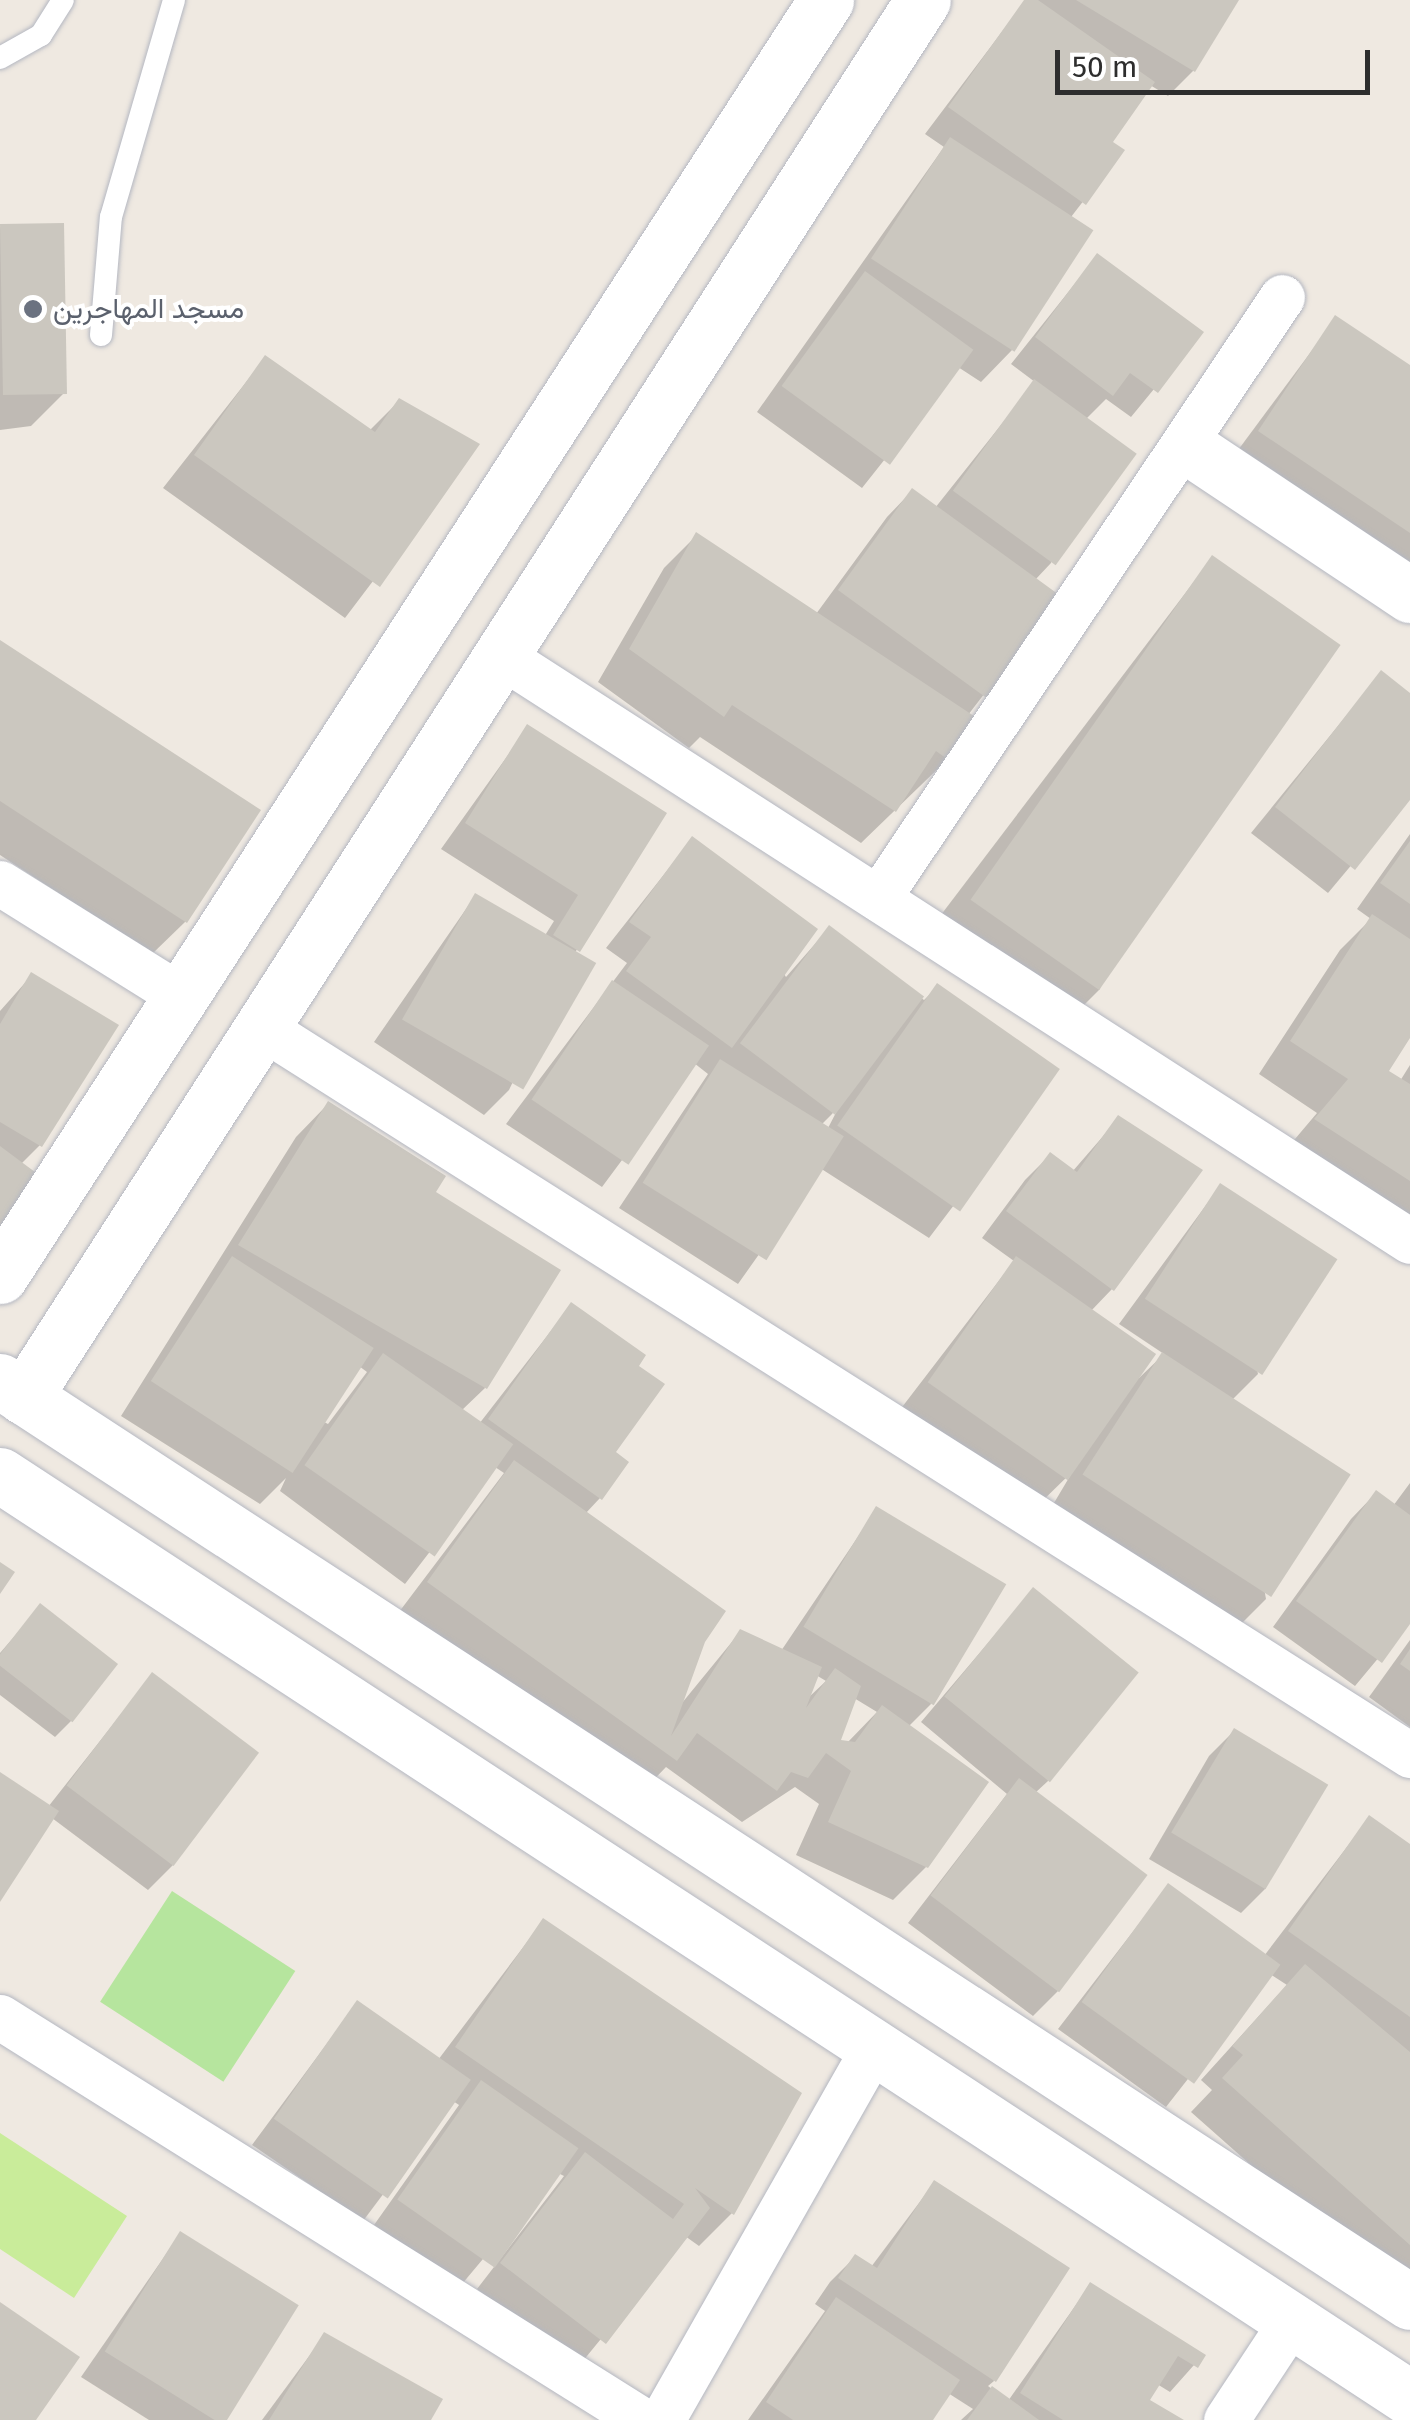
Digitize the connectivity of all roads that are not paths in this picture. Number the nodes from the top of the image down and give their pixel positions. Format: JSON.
{"nodes":[{"id":1,"x":63,"y":0,"type":"edge"},
{"id":2,"x":174,"y":0,"type":"edge"},
{"id":3,"x":826,"y":0,"type":"edge"},
{"id":4,"x":923,"y":0,"type":"edge"},
{"id":5,"x":0,"y":58,"type":"edge"},
{"id":6,"x":1282,"y":297,"type":"dead end"},
{"id":7,"x":102,"y":335,"type":"dead end"},
{"id":8,"x":1188,"y":447,"type":"junction"},
{"id":9,"x":1410,"y":594,"type":"edge"},
{"id":10,"x":500,"y":654,"type":"junction"},
{"id":11,"x":0,"y":883,"type":"edge"},
{"id":12,"x":878,"y":898,"type":"junction"},
{"id":13,"x":180,"y":996,"type":"junction"},
{"id":14,"x":260,"y":1026,"type":"junction"},
{"id":15,"x":1410,"y":1241,"type":"edge"},
{"id":16,"x":0,"y":1276,"type":"edge"},
{"id":17,"x":12,"y":1389,"type":"edge"},
{"id":18,"x":0,"y":1475,"type":"edge"},
{"id":19,"x":1410,"y":1756,"type":"edge"},
{"id":20,"x":0,"y":2018,"type":"edge"},
{"id":21,"x":875,"y":2045,"type":"junction"},
{"id":22,"x":1410,"y":2302,"type":"edge"},
{"id":23,"x":1292,"y":2320,"type":"junction"},
{"id":24,"x":1410,"y":2398,"type":"edge"},
{"id":25,"x":642,"y":2420,"type":"edge"},
{"id":26,"x":662,"y":2420,"type":"edge"},
{"id":27,"x":1226,"y":2420,"type":"edge"}],
"edges":[{"from":1,"to":5,"type":"lane"},
{"from":2,"to":7,"type":"lane"},
{"from":3,"to":13,"type":"street"},
{"from":4,"to":10,"type":"street"},
{"from":6,"to":8,"type":"street"},
{"from":8,"to":9,"type":"street"},
{"from":8,"to":12,"type":"street"},
{"from":10,"to":12,"type":"street"},
{"from":10,"to":14,"type":"street"},
{"from":11,"to":13,"type":"street"},
{"from":12,"to":15,"type":"street"},
{"from":13,"to":16,"type":"street"},
{"from":14,"to":17,"type":"street"},
{"from":14,"to":19,"type":"street"},
{"from":17,"to":22,"type":"street"},
{"from":18,"to":21,"type":"street"},
{"from":20,"to":25,"type":"street"},
{"from":21,"to":23,"type":"street"},
{"from":21,"to":26,"type":"street"},
{"from":23,"to":24,"type":"street"},
{"from":23,"to":27,"type":"street"}]}
